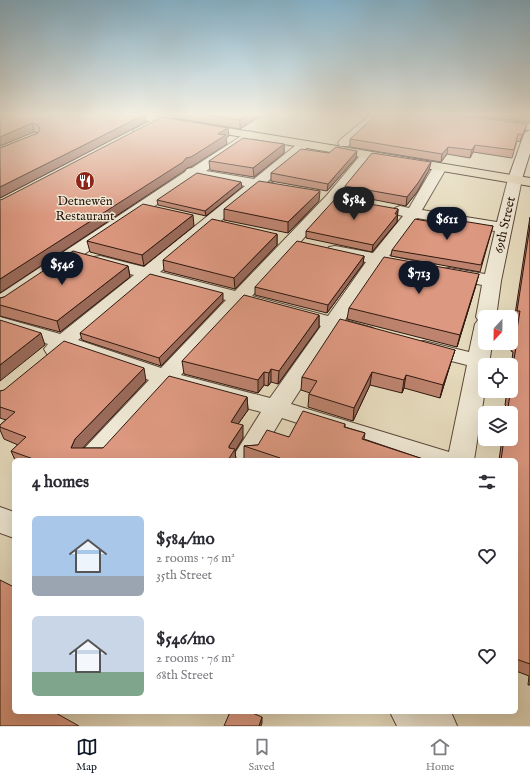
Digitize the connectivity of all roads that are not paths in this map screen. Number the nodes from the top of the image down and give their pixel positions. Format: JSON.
{"nodes":[{"id":1,"x":228,"y":149,"type":"edge"},
{"id":2,"x":299,"y":149,"type":"edge"},
{"id":3,"x":333,"y":149,"type":"edge"},
{"id":4,"x":377,"y":149,"type":"edge"},
{"id":5,"x":527,"y":149,"type":"edge"},
{"id":6,"x":367,"y":155,"type":"junction"},
{"id":7,"x":440,"y":167,"type":"junction"},
{"id":8,"x":192,"y":172,"type":"junction"},
{"id":9,"x":521,"y":175,"type":"edge"},
{"id":10,"x":530,"y":182,"type":"edge"},
{"id":11,"x":258,"y":184,"type":"junction"},
{"id":12,"x":280,"y":188,"type":"edge"},
{"id":13,"x":140,"y":208,"type":"junction"},
{"id":14,"x":384,"y":208,"type":"edge"},
{"id":15,"x":164,"y":213,"type":"edge"},
{"id":16,"x":413,"y":213,"type":"junction"},
{"id":17,"x":187,"y":218,"type":"edge"},
{"id":18,"x":218,"y":224,"type":"junction"},
{"id":19,"x":503,"y":228,"type":"junction"},
{"id":20,"x":300,"y":243,"type":"junction"},
{"id":21,"x":71,"y":254,"type":"junction"},
{"id":22,"x":377,"y":260,"type":"junction"},
{"id":23,"x":147,"y":274,"type":"junction"},
{"id":24,"x":492,"y":281,"type":"junction"},
{"id":25,"x":241,"y":298,"type":"junction"},
{"id":26,"x":0,"y":303,"type":"edge"},
{"id":27,"x":487,"y":310,"type":"edge"},
{"id":28,"x":0,"y":323,"type":"edge"},
{"id":29,"x":333,"y":323,"type":"junction"},
{"id":30,"x":387,"y":337,"type":"edge"},
{"id":31,"x":63,"y":342,"type":"junction"},
{"id":32,"x":410,"y":343,"type":"edge"},
{"id":33,"x":478,"y":361,"type":"edge"},
{"id":34,"x":40,"y":362,"type":"edge"},
{"id":35,"x":478,"y":366,"type":"edge"},
{"id":36,"x":166,"y":378,"type":"junction"},
{"id":37,"x":276,"y":408,"type":"junction"},
{"id":38,"x":91,"y":458,"type":"edge"},
{"id":39,"x":245,"y":458,"type":"edge"},
{"id":40,"x":437,"y":458,"type":"edge"},
{"id":41,"x":461,"y":458,"type":"edge"},
{"id":42,"x":0,"y":519,"type":"edge"},
{"id":43,"x":12,"y":525,"type":"edge"}],
"edges":[{"from":1,"to":8,"type":"street"},
{"from":2,"to":11,"type":"street"},
{"from":3,"to":6,"type":"main road"},
{"from":4,"to":9,"type":"main road"},
{"from":5,"to":9,"type":"street","name":"69th Street"},
{"from":6,"to":7,"type":"main road"},
{"from":6,"to":20,"type":"street"},
{"from":7,"to":9,"type":"main road"},
{"from":7,"to":16,"type":"street"},
{"from":8,"to":11,"type":"street"},
{"from":8,"to":13,"type":"street"},
{"from":9,"to":10,"type":"main road"},
{"from":9,"to":19,"type":"street","name":"69th Street"},
{"from":11,"to":12,"type":"street"},
{"from":11,"to":18,"type":"street"},
{"from":13,"to":15,"type":"street"},
{"from":13,"to":21,"type":"street"},
{"from":14,"to":16,"type":"street"},
{"from":16,"to":19,"type":"street"},
{"from":16,"to":22,"type":"street"},
{"from":17,"to":18,"type":"street"},
{"from":18,"to":23,"type":"street"},
{"from":19,"to":24,"type":"street","name":"69th Street"},
{"from":20,"to":22,"type":"street"},
{"from":20,"to":25,"type":"street"},
{"from":21,"to":23,"type":"street"},
{"from":21,"to":26,"type":"street"},
{"from":22,"to":24,"type":"street"},
{"from":22,"to":29,"type":"street"},
{"from":23,"to":25,"type":"street"},
{"from":23,"to":31,"type":"street"},
{"from":24,"to":27,"type":"street","name":"69th Street"},
{"from":25,"to":29,"type":"street"},
{"from":25,"to":36,"type":"street"},
{"from":28,"to":31,"type":"street"},
{"from":29,"to":30,"type":"street"},
{"from":29,"to":37,"type":"street"},
{"from":31,"to":34,"type":"street"},
{"from":31,"to":36,"type":"street"},
{"from":32,"to":33,"type":"street"},
{"from":35,"to":41,"type":"street"},
{"from":36,"to":37,"type":"street"},
{"from":36,"to":38,"type":"street"},
{"from":37,"to":39,"type":"street"},
{"from":37,"to":40,"type":"street"},
{"from":42,"to":43,"type":"street"}]}
